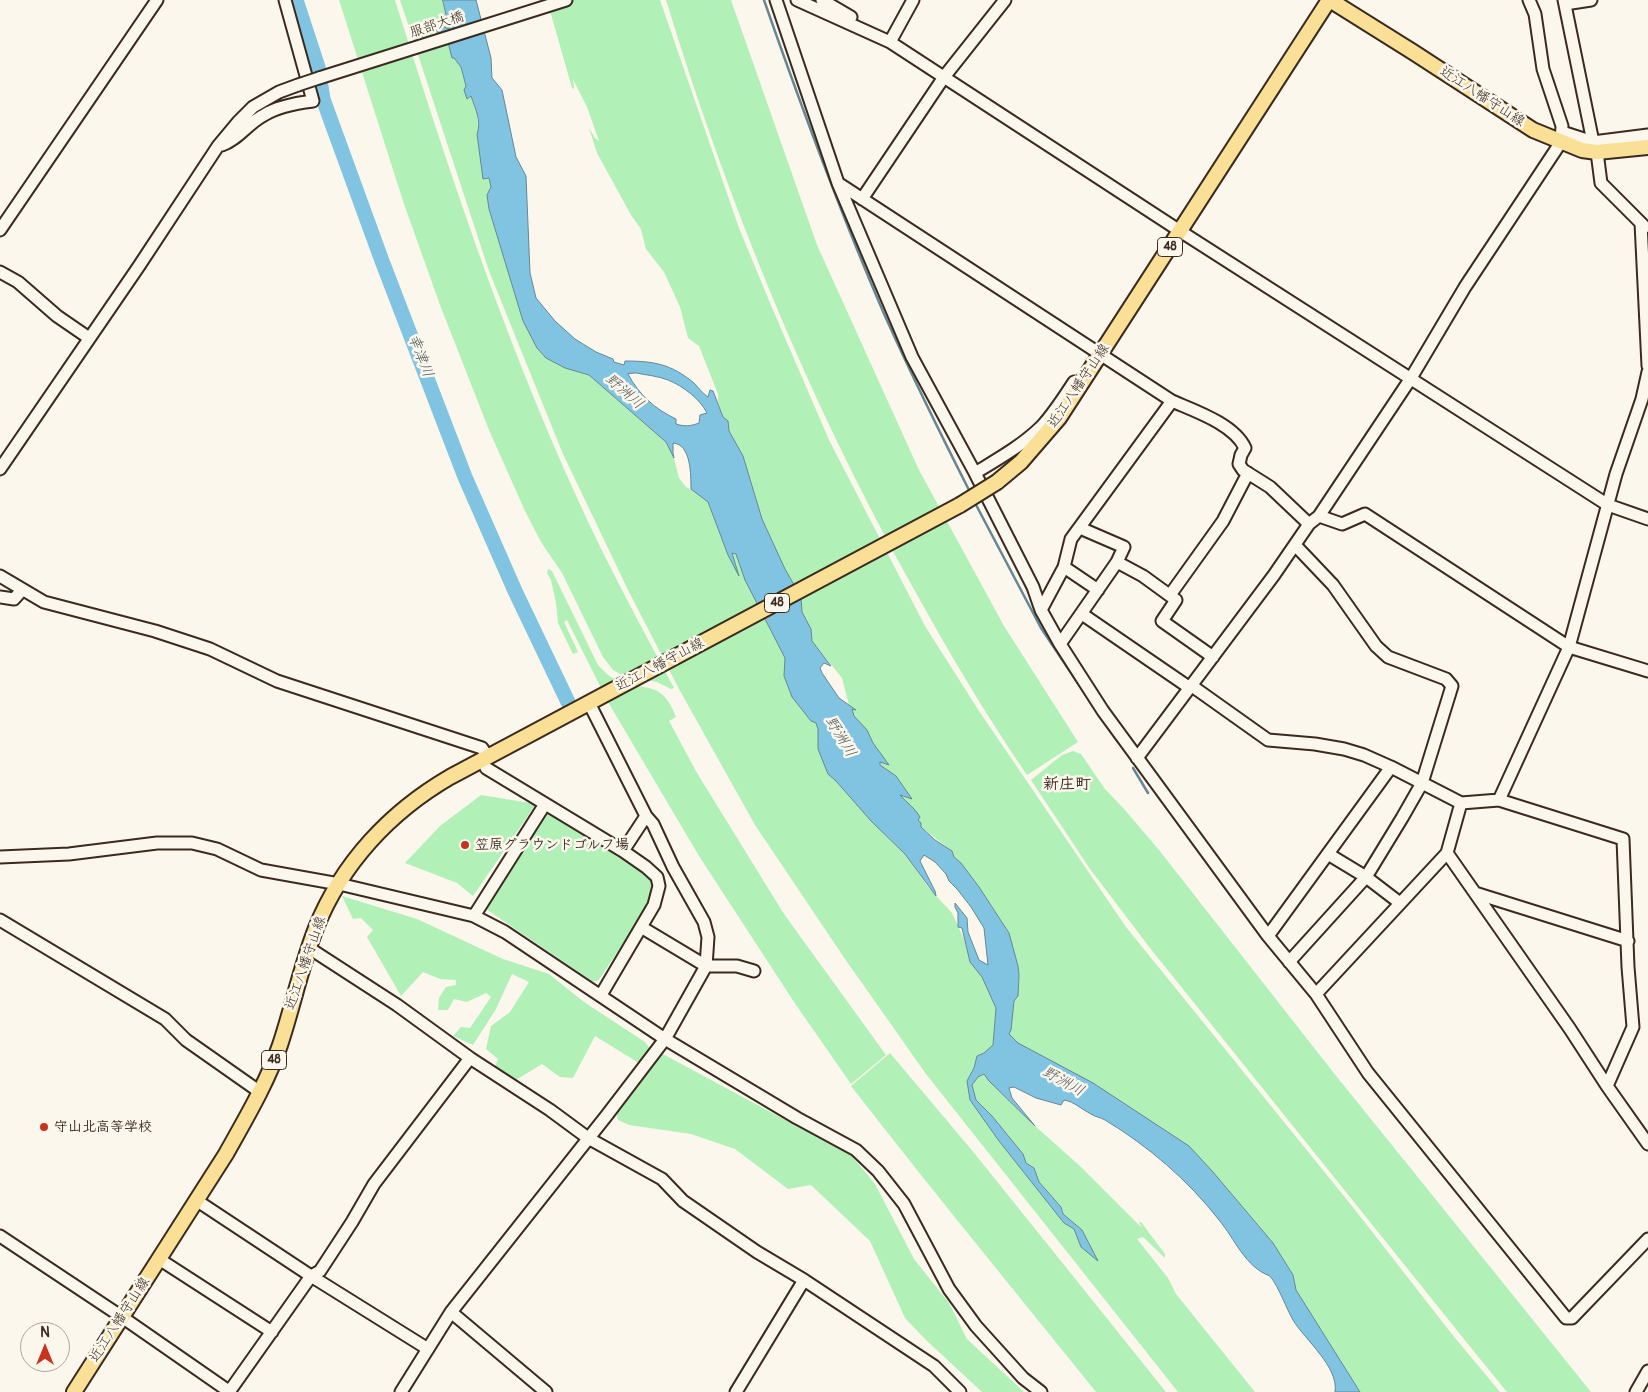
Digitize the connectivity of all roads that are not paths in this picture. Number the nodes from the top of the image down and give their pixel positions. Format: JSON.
{"nodes":[{"id":1,"x":157,"y":0,"type":"edge"},
{"id":2,"x":285,"y":0,"type":"edge"},
{"id":3,"x":566,"y":0,"type":"edge"},
{"id":4,"x":776,"y":0,"type":"edge"},
{"id":5,"x":797,"y":0,"type":"edge"},
{"id":6,"x":822,"y":0,"type":"edge"},
{"id":7,"x":912,"y":0,"type":"edge"},
{"id":8,"x":1005,"y":0,"type":"edge"},
{"id":9,"x":1329,"y":0,"type":"edge"},
{"id":10,"x":1530,"y":0,"type":"edge"},
{"id":11,"x":1592,"y":0,"type":"edge"},
{"id":12,"x":1565,"y":2,"type":"edge"},
{"id":13,"x":864,"y":29,"type":"junction"},
{"id":14,"x":890,"y":42,"type":"junction"},
{"id":15,"x":944,"y":78,"type":"junction"},
{"id":16,"x":1648,"y":135,"type":"edge"},
{"id":17,"x":1561,"y":137,"type":"junction"},
{"id":18,"x":218,"y":146,"type":"junction"},
{"id":19,"x":1595,"y":147,"type":"junction"},
{"id":20,"x":1648,"y":147,"type":"edge"},
{"id":21,"x":838,"y":183,"type":"junction"},
{"id":22,"x":862,"y":199,"type":"junction"},
{"id":23,"x":1644,"y":227,"type":"edge"},
{"id":24,"x":0,"y":230,"type":"edge"},
{"id":25,"x":1180,"y":231,"type":"junction"},
{"id":26,"x":0,"y":272,"type":"edge"},
{"id":27,"x":89,"y":338,"type":"junction"},
{"id":28,"x":1101,"y":354,"type":"junction"},
{"id":29,"x":1648,"y":366,"type":"edge"},
{"id":30,"x":1648,"y":372,"type":"edge"},
{"id":31,"x":1411,"y":378,"type":"junction"},
{"id":32,"x":1172,"y":401,"type":"junction"},
{"id":33,"x":0,"y":469,"type":"edge"},
{"id":34,"x":975,"y":473,"type":"junction"},
{"id":35,"x":1248,"y":473,"type":"junction"},
{"id":36,"x":1608,"y":505,"type":"junction"},
{"id":37,"x":1319,"y":516,"type":"junction"},
{"id":38,"x":1648,"y":519,"type":"edge"},
{"id":39,"x":1309,"y":524,"type":"junction"},
{"id":40,"x":1080,"y":528,"type":"junction"},
{"id":41,"x":1296,"y":545,"type":"junction"},
{"id":42,"x":1118,"y":562,"type":"junction"},
{"id":43,"x":1064,"y":567,"type":"junction"},
{"id":44,"x":0,"y":576,"type":"edge"},
{"id":45,"x":22,"y":590,"type":"junction"},
{"id":46,"x":1098,"y":590,"type":"junction"},
{"id":47,"x":1170,"y":595,"type":"junction"},
{"id":48,"x":0,"y":597,"type":"edge"},
{"id":49,"x":1041,"y":610,"type":"junction"},
{"id":50,"x":1082,"y":614,"type":"junction"},
{"id":51,"x":1060,"y":644,"type":"junction"},
{"id":52,"x":1569,"y":647,"type":"junction"},
{"id":53,"x":1213,"y":657,"type":"junction"},
{"id":54,"x":1648,"y":671,"type":"edge"},
{"id":55,"x":1191,"y":687,"type":"junction"},
{"id":56,"x":589,"y":703,"type":"junction"},
{"id":57,"x":1137,"y":758,"type":"junction"},
{"id":58,"x":487,"y":762,"type":"junction"},
{"id":59,"x":1391,"y":767,"type":"junction"},
{"id":60,"x":1422,"y":783,"type":"junction"},
{"id":61,"x":1499,"y":800,"type":"junction"},
{"id":62,"x":1461,"y":803,"type":"junction"},
{"id":63,"x":545,"y":804,"type":"junction"},
{"id":64,"x":646,"y":816,"type":"junction"},
{"id":65,"x":623,"y":851,"type":"junction"},
{"id":66,"x":1447,"y":853,"type":"junction"},
{"id":67,"x":1328,"y":854,"type":"junction"},
{"id":68,"x":0,"y":856,"type":"edge"},
{"id":69,"x":1366,"y":877,"type":"junction"},
{"id":70,"x":339,"y":884,"type":"junction"},
{"id":71,"x":1475,"y":893,"type":"junction"},
{"id":72,"x":1400,"y":903,"type":"junction"},
{"id":73,"x":474,"y":916,"type":"junction"},
{"id":74,"x":0,"y":920,"type":"edge"},
{"id":75,"x":641,"y":927,"type":"junction"},
{"id":76,"x":1268,"y":936,"type":"junction"},
{"id":77,"x":1628,"y":940,"type":"junction"},
{"id":78,"x":309,"y":948,"type":"junction"},
{"id":79,"x":1289,"y":962,"type":"junction"},
{"id":80,"x":706,"y":966,"type":"junction"},
{"id":81,"x":754,"y":971,"type":"dead end"},
{"id":82,"x":1316,"y":994,"type":"junction"},
{"id":83,"x":601,"y":995,"type":"junction"},
{"id":84,"x":665,"y":1039,"type":"junction"},
{"id":85,"x":470,"y":1058,"type":"junction"},
{"id":86,"x":1607,"y":1086,"type":"junction"},
{"id":87,"x":260,"y":1092,"type":"junction"},
{"id":88,"x":588,"y":1138,"type":"junction"},
{"id":89,"x":1648,"y":1144,"type":"edge"},
{"id":90,"x":196,"y":1200,"type":"junction"},
{"id":91,"x":0,"y":1236,"type":"edge"},
{"id":92,"x":1648,"y":1239,"type":"edge"},
{"id":93,"x":159,"y":1259,"type":"junction"},
{"id":94,"x":311,"y":1276,"type":"junction"},
{"id":95,"x":804,"y":1280,"type":"junction"},
{"id":96,"x":451,"y":1312,"type":"junction"},
{"id":97,"x":122,"y":1317,"type":"junction"},
{"id":98,"x":272,"y":1332,"type":"junction"},
{"id":99,"x":428,"y":1349,"type":"junction"},
{"id":100,"x":1648,"y":1371,"type":"edge"},
{"id":101,"x":74,"y":1392,"type":"edge"},
{"id":102,"x":229,"y":1392,"type":"edge"},
{"id":103,"x":401,"y":1392,"type":"edge"},
{"id":104,"x":546,"y":1392,"type":"edge"},
{"id":105,"x":736,"y":1392,"type":"edge"},
{"id":106,"x":960,"y":1392,"type":"edge"},
{"id":107,"x":1041,"y":1392,"type":"edge"},
{"id":108,"x":1636,"y":1392,"type":"edge"}],
"edges":[{"from":1,"to":24,"type":"street"},
{"from":2,"to":18,"type":"street"},
{"from":3,"to":18,"type":"street","name":"服部大橋","bridge":true},
{"from":4,"to":21,"type":"street"},
{"from":5,"to":13,"type":"street"},
{"from":6,"to":13,"type":"street"},
{"from":7,"to":14,"type":"street"},
{"from":8,"to":15,"type":"street"},
{"from":9,"to":17,"type":"main road","name":"近江八幡守山線","number":"48"},
{"from":9,"to":25,"type":"main road","name":"近江八幡守山線","number":"48"},
{"from":10,"to":17,"type":"street"},
{"from":11,"to":12,"type":"street"},
{"from":12,"to":19,"type":"street"},
{"from":13,"to":14,"type":"street"},
{"from":14,"to":15,"type":"street"},
{"from":15,"to":22,"type":"street"},
{"from":15,"to":25,"type":"street"},
{"from":16,"to":19,"type":"street"},
{"from":17,"to":19,"type":"main road","name":"近江八幡守山線","number":"48"},
{"from":17,"to":31,"type":"street"},
{"from":18,"to":27,"type":"street","name":"服部大橋"},
{"from":19,"to":20,"type":"main road","name":"近江八幡守山線","number":"48"},
{"from":19,"to":23,"type":"street"},
{"from":21,"to":22,"type":"street"},
{"from":21,"to":34,"type":"street"},
{"from":22,"to":28,"type":"street"},
{"from":23,"to":29,"type":"street"},
{"from":25,"to":28,"type":"main road","name":"近江八幡守山線","number":"48"},
{"from":25,"to":31,"type":"street"},
{"from":26,"to":27,"type":"street"},
{"from":27,"to":33,"type":"street","name":"服部大橋"},
{"from":28,"to":32,"type":"street"},
{"from":28,"to":34,"type":"street"},
{"from":28,"to":56,"type":"main road","name":"近江八幡守山線","number":"48","bridge":true},
{"from":30,"to":36,"type":"street"},
{"from":31,"to":36,"type":"street"},
{"from":31,"to":37,"type":"street"},
{"from":32,"to":35,"type":"street"},
{"from":32,"to":40,"type":"street"},
{"from":34,"to":49,"type":"street"},
{"from":35,"to":39,"type":"street"},
{"from":35,"to":47,"type":"street"},
{"from":36,"to":38,"type":"street"},
{"from":36,"to":52,"type":"street"},
{"from":37,"to":39,"type":"street"},
{"from":37,"to":52,"type":"street"},
{"from":39,"to":41,"type":"street"},
{"from":40,"to":42,"type":"street"},
{"from":40,"to":43,"type":"street"},
{"from":41,"to":53,"type":"street"},
{"from":41,"to":60,"type":"street"},
{"from":42,"to":46,"type":"street"},
{"from":42,"to":47,"type":"street"},
{"from":43,"to":46,"type":"street"},
{"from":43,"to":49,"type":"street"},
{"from":44,"to":45,"type":"street"},
{"from":45,"to":48,"type":"street"},
{"from":45,"to":58,"type":"street"},
{"from":46,"to":50,"type":"street"},
{"from":47,"to":53,"type":"street"},
{"from":49,"to":51,"type":"street"},
{"from":50,"to":51,"type":"street"},
{"from":50,"to":55,"type":"street"},
{"from":51,"to":57,"type":"street"},
{"from":52,"to":54,"type":"street"},
{"from":52,"to":61,"type":"street"},
{"from":53,"to":55,"type":"street"},
{"from":55,"to":57,"type":"street"},
{"from":55,"to":59,"type":"street"},
{"from":56,"to":58,"type":"main road","name":"近江八幡守山線","number":"48"},
{"from":56,"to":64,"type":"street"},
{"from":57,"to":76,"type":"street"},
{"from":58,"to":63,"type":"street"},
{"from":58,"to":70,"type":"main road","name":"近江八幡守山線","number":"48"},
{"from":59,"to":60,"type":"street"},
{"from":59,"to":67,"type":"street"},
{"from":60,"to":62,"type":"street"},
{"from":60,"to":69,"type":"street"},
{"from":61,"to":62,"type":"street"},
{"from":61,"to":77,"type":"street"},
{"from":62,"to":66,"type":"street"},
{"from":63,"to":65,"type":"street"},
{"from":63,"to":73,"type":"street"},
{"from":64,"to":65,"type":"street"},
{"from":64,"to":80,"type":"street"},
{"from":65,"to":75,"type":"street"},
{"from":66,"to":71,"type":"street"},
{"from":66,"to":72,"type":"street"},
{"from":67,"to":69,"type":"street"},
{"from":67,"to":76,"type":"street"},
{"from":68,"to":70,"type":"street"},
{"from":69,"to":72,"type":"street"},
{"from":69,"to":79,"type":"street"},
{"from":70,"to":73,"type":"street"},
{"from":70,"to":78,"type":"main road","name":"近江八幡守山線","number":"48"},
{"from":71,"to":77,"type":"street"},
{"from":71,"to":86,"type":"street"},
{"from":72,"to":82,"type":"street"},
{"from":73,"to":83,"type":"street"},
{"from":74,"to":87,"type":"street"},
{"from":75,"to":80,"type":"street"},
{"from":75,"to":83,"type":"street"},
{"from":76,"to":79,"type":"street"},
{"from":77,"to":86,"type":"street"},
{"from":78,"to":85,"type":"street"},
{"from":78,"to":87,"type":"main road","name":"近江八幡守山線","number":"48"},
{"from":79,"to":82,"type":"street"},
{"from":80,"to":81,"type":"street"},
{"from":80,"to":84,"type":"street"},
{"from":82,"to":92,"type":"street"},
{"from":83,"to":84,"type":"street"},
{"from":84,"to":88,"type":"street"},
{"from":84,"to":107,"type":"street"},
{"from":85,"to":88,"type":"street"},
{"from":85,"to":94,"type":"street"},
{"from":86,"to":89,"type":"street"},
{"from":87,"to":90,"type":"main road","name":"近江八幡守山線","number":"48"},
{"from":88,"to":95,"type":"street"},
{"from":88,"to":96,"type":"street"},
{"from":90,"to":93,"type":"main road","name":"近江八幡守山線","number":"48"},
{"from":90,"to":94,"type":"street"},
{"from":91,"to":97,"type":"street"},
{"from":93,"to":97,"type":"main road","name":"近江八幡守山線","number":"48"},
{"from":93,"to":98,"type":"street"},
{"from":94,"to":98,"type":"street"},
{"from":94,"to":99,"type":"street"},
{"from":95,"to":105,"type":"street"},
{"from":95,"to":106,"type":"street"},
{"from":96,"to":99,"type":"street"},
{"from":96,"to":104,"type":"street"},
{"from":97,"to":101,"type":"main road","name":"近江八幡守山線","number":"48"},
{"from":97,"to":102,"type":"street"},
{"from":98,"to":102,"type":"street"},
{"from":99,"to":103,"type":"street"},
{"from":100,"to":108,"type":"street"}]}
